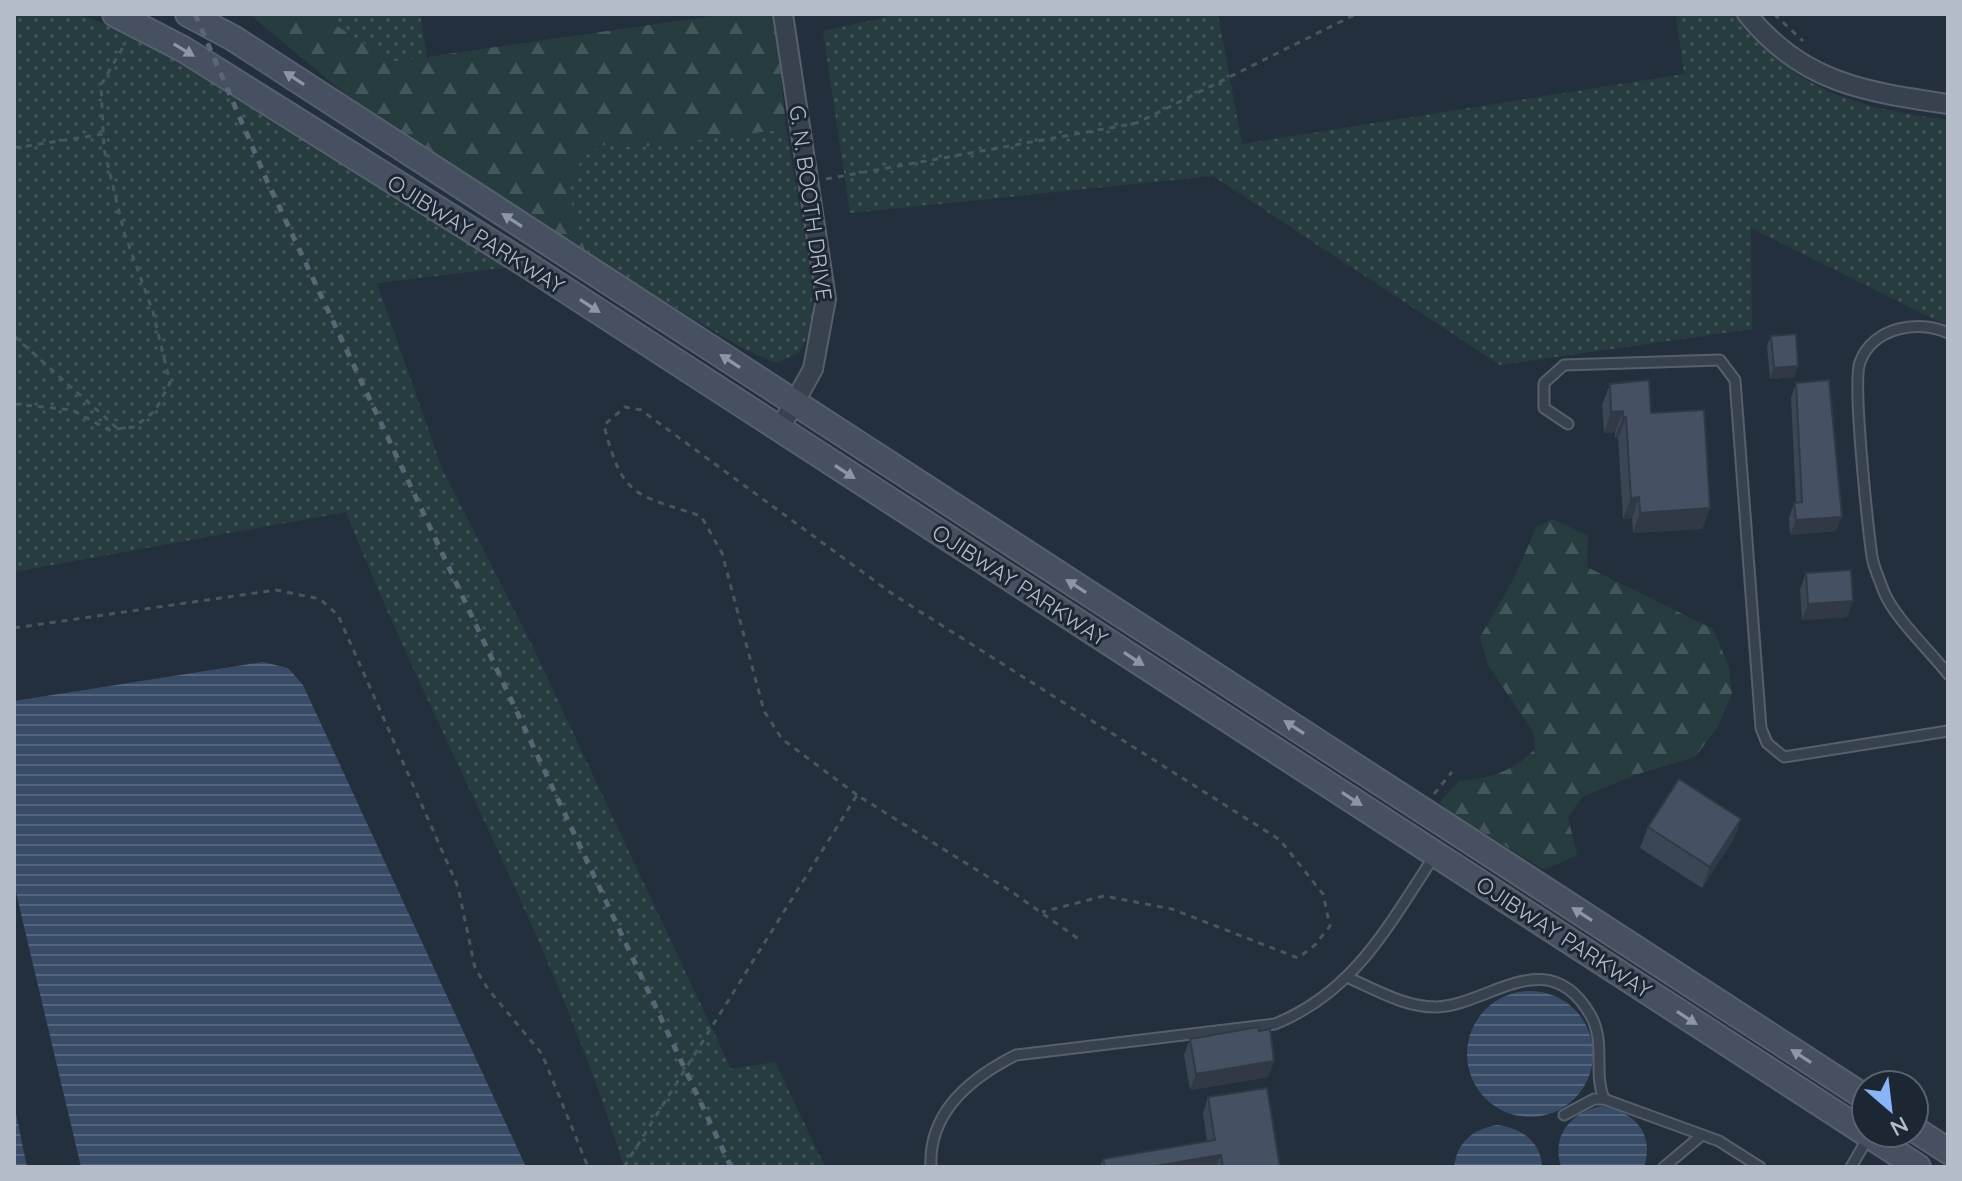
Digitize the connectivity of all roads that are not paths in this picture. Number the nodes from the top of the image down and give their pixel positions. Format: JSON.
{"nodes":[{"id":1,"x":188,"y":14,"type":"edge"},
{"id":2,"x":783,"y":14,"type":"edge"},
{"id":3,"x":1747,"y":14,"type":"edge"},
{"id":4,"x":126,"y":19,"type":"edge"},
{"id":5,"x":1948,"y":104,"type":"edge"},
{"id":6,"x":1948,"y":333,"type":"edge"},
{"id":7,"x":796,"y":404,"type":"junction"},
{"id":8,"x":1568,"y":424,"type":"dead end"},
{"id":9,"x":779,"y":430,"type":"junction"},
{"id":10,"x":1948,"y":674,"type":"edge"},
{"id":11,"x":1948,"y":731,"type":"edge"},
{"id":12,"x":1426,"y":813,"type":"junction"},
{"id":13,"x":1430,"y":849,"type":"junction"},
{"id":14,"x":1664,"y":967,"type":"junction"},
{"id":15,"x":1349,"y":978,"type":"junction"},
{"id":16,"x":1653,"y":996,"type":"junction"},
{"id":17,"x":1850,"y":1088,"type":"edge"},
{"id":18,"x":1604,"y":1099,"type":"junction"},
{"id":19,"x":1564,"y":1115,"type":"dead end"},
{"id":20,"x":1850,"y":1122,"type":"edge"},
{"id":21,"x":1702,"y":1135,"type":"junction"},
{"id":22,"x":1930,"y":1139,"type":"edge"},
{"id":23,"x":1862,"y":1149,"type":"edge"},
{"id":24,"x":1891,"y":1149,"type":"edge"},
{"id":25,"x":1948,"y":1151,"type":"edge"},
{"id":26,"x":931,"y":1167,"type":"edge"},
{"id":27,"x":1664,"y":1167,"type":"edge"},
{"id":28,"x":1760,"y":1167,"type":"edge"},
{"id":29,"x":1851,"y":1167,"type":"edge"},
{"id":30,"x":1918,"y":1167,"type":"edge"}],
"edges":[{"from":7,"to":1,"type":"main road","name":"OJIBWAY PARKWAY","one_way":true},
{"from":2,"to":7,"type":"street","name":"G. N. BOOTH DRIVE"},
{"from":3,"to":5,"type":"street"},
{"from":4,"to":9,"type":"main road","name":"OJIBWAY PARKWAY","one_way":true},
{"from":6,"to":10,"type":"lane"},
{"from":7,"to":9,"type":"street","name":"G. N. BOOTH DRIVE"},
{"from":12,"to":7,"type":"main road","name":"OJIBWAY PARKWAY","one_way":true},
{"from":8,"to":11,"type":"lane"},
{"from":9,"to":13,"type":"main road","name":"OJIBWAY PARKWAY","one_way":true},
{"from":12,"to":13,"type":"lane"},
{"from":14,"to":12,"type":"main road","name":"OJIBWAY PARKWAY","one_way":true},
{"from":13,"to":15,"type":"lane"},
{"from":13,"to":16,"type":"main road","name":"OJIBWAY PARKWAY"},
{"from":14,"to":16,"type":"lane"},
{"from":17,"to":14,"type":"main road","name":"OJIBWAY PARKWAY","one_way":true},
{"from":15,"to":18,"type":"lane"},
{"from":15,"to":26,"type":"lane"},
{"from":16,"to":20,"type":"main road","name":"OJIBWAY PARKWAY","one_way":true},
{"from":18,"to":19,"type":"lane"},
{"from":18,"to":21,"type":"lane"},
{"from":21,"to":27,"type":"lane"},
{"from":21,"to":28,"type":"lane"},
{"from":22,"to":25,"type":"main road"},
{"from":23,"to":29,"type":"lane"},
{"from":24,"to":30,"type":"main road","name":"OJIBWAY PARKWAY"}]}
